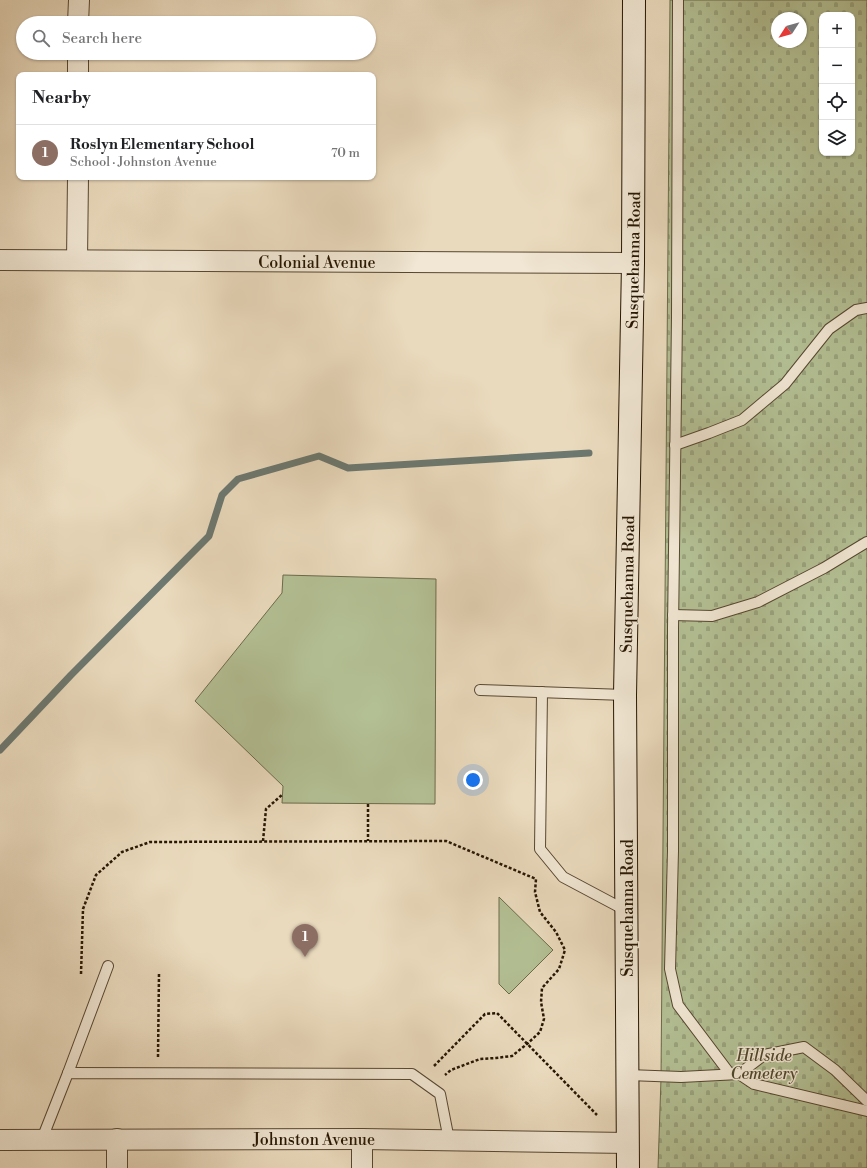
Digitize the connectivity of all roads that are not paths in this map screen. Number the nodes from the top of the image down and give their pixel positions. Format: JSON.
{"nodes":[{"id":1,"x":79,"y":0,"type":"edge"},
{"id":2,"x":634,"y":0,"type":"edge"},
{"id":3,"x":678,"y":0,"type":"edge"},
{"id":4,"x":78,"y":16,"type":"edge"},
{"id":5,"x":78,"y":60,"type":"edge"},
{"id":6,"x":78,"y":72,"type":"edge"},
{"id":7,"x":78,"y":180,"type":"edge"},
{"id":8,"x":0,"y":260,"type":"edge"},
{"id":9,"x":77,"y":260,"type":"junction"},
{"id":10,"x":633,"y":263,"type":"junction"},
{"id":11,"x":867,"y":308,"type":"edge"},
{"id":12,"x":675,"y":444,"type":"junction"},
{"id":13,"x":867,"y":542,"type":"edge"},
{"id":14,"x":673,"y":615,"type":"junction"},
{"id":15,"x":480,"y":690,"type":"dead end"},
{"id":16,"x":542,"y":692,"type":"junction"},
{"id":17,"x":625,"y":695,"type":"junction"},
{"id":18,"x":626,"y":911,"type":"junction"},
{"id":19,"x":108,"y":966,"type":"dead end"},
{"id":20,"x":68,"y":1073,"type":"junction"},
{"id":21,"x":734,"y":1074,"type":"junction"},
{"id":22,"x":628,"y":1075,"type":"junction"},
{"id":23,"x":867,"y":1100,"type":"edge"},
{"id":24,"x":867,"y":1111,"type":"edge"},
{"id":25,"x":362,"y":1138,"type":"junction"},
{"id":26,"x":42,"y":1139,"type":"junction"},
{"id":27,"x":117,"y":1139,"type":"junction"},
{"id":28,"x":0,"y":1140,"type":"edge"},
{"id":29,"x":449,"y":1140,"type":"junction"},
{"id":30,"x":628,"y":1143,"type":"junction"},
{"id":31,"x":117,"y":1168,"type":"edge"},
{"id":32,"x":362,"y":1168,"type":"edge"},
{"id":33,"x":628,"y":1168,"type":"edge"}],
"edges":[{"from":1,"to":4,"type":"street"},
{"from":2,"to":10,"type":"main road","name":"Susquehanna Road"},
{"from":3,"to":12,"type":"lane"},
{"from":5,"to":6,"type":"street"},
{"from":7,"to":9,"type":"street"},
{"from":8,"to":9,"type":"street","name":"Colonial Avenue"},
{"from":9,"to":10,"type":"street","name":"Colonial Avenue"},
{"from":10,"to":17,"type":"main road","name":"Susquehanna Road"},
{"from":11,"to":12,"type":"lane"},
{"from":12,"to":14,"type":"lane"},
{"from":13,"to":14,"type":"lane"},
{"from":14,"to":21,"type":"lane"},
{"from":15,"to":16,"type":"lane"},
{"from":16,"to":17,"type":"lane"},
{"from":16,"to":18,"type":"lane"},
{"from":17,"to":18,"type":"main road","name":"Susquehanna Road"},
{"from":18,"to":22,"type":"main road","name":"Susquehanna Road"},
{"from":19,"to":20,"type":"lane"},
{"from":20,"to":26,"type":"lane"},
{"from":20,"to":29,"type":"lane"},
{"from":21,"to":22,"type":"lane"},
{"from":21,"to":23,"type":"lane"},
{"from":21,"to":24,"type":"lane"},
{"from":22,"to":30,"type":"main road","name":"Susquehanna Road"},
{"from":25,"to":27,"type":"street","name":"Johnston Avenue"},
{"from":25,"to":29,"type":"street","name":"Johnston Avenue"},
{"from":25,"to":32,"type":"street"},
{"from":26,"to":27,"type":"street","name":"Johnston Avenue"},
{"from":26,"to":28,"type":"street","name":"Johnston Avenue"},
{"from":27,"to":31,"type":"street"},
{"from":29,"to":30,"type":"street","name":"Johnston Avenue"},
{"from":30,"to":33,"type":"main road","name":"Susquehanna Road"}]}
